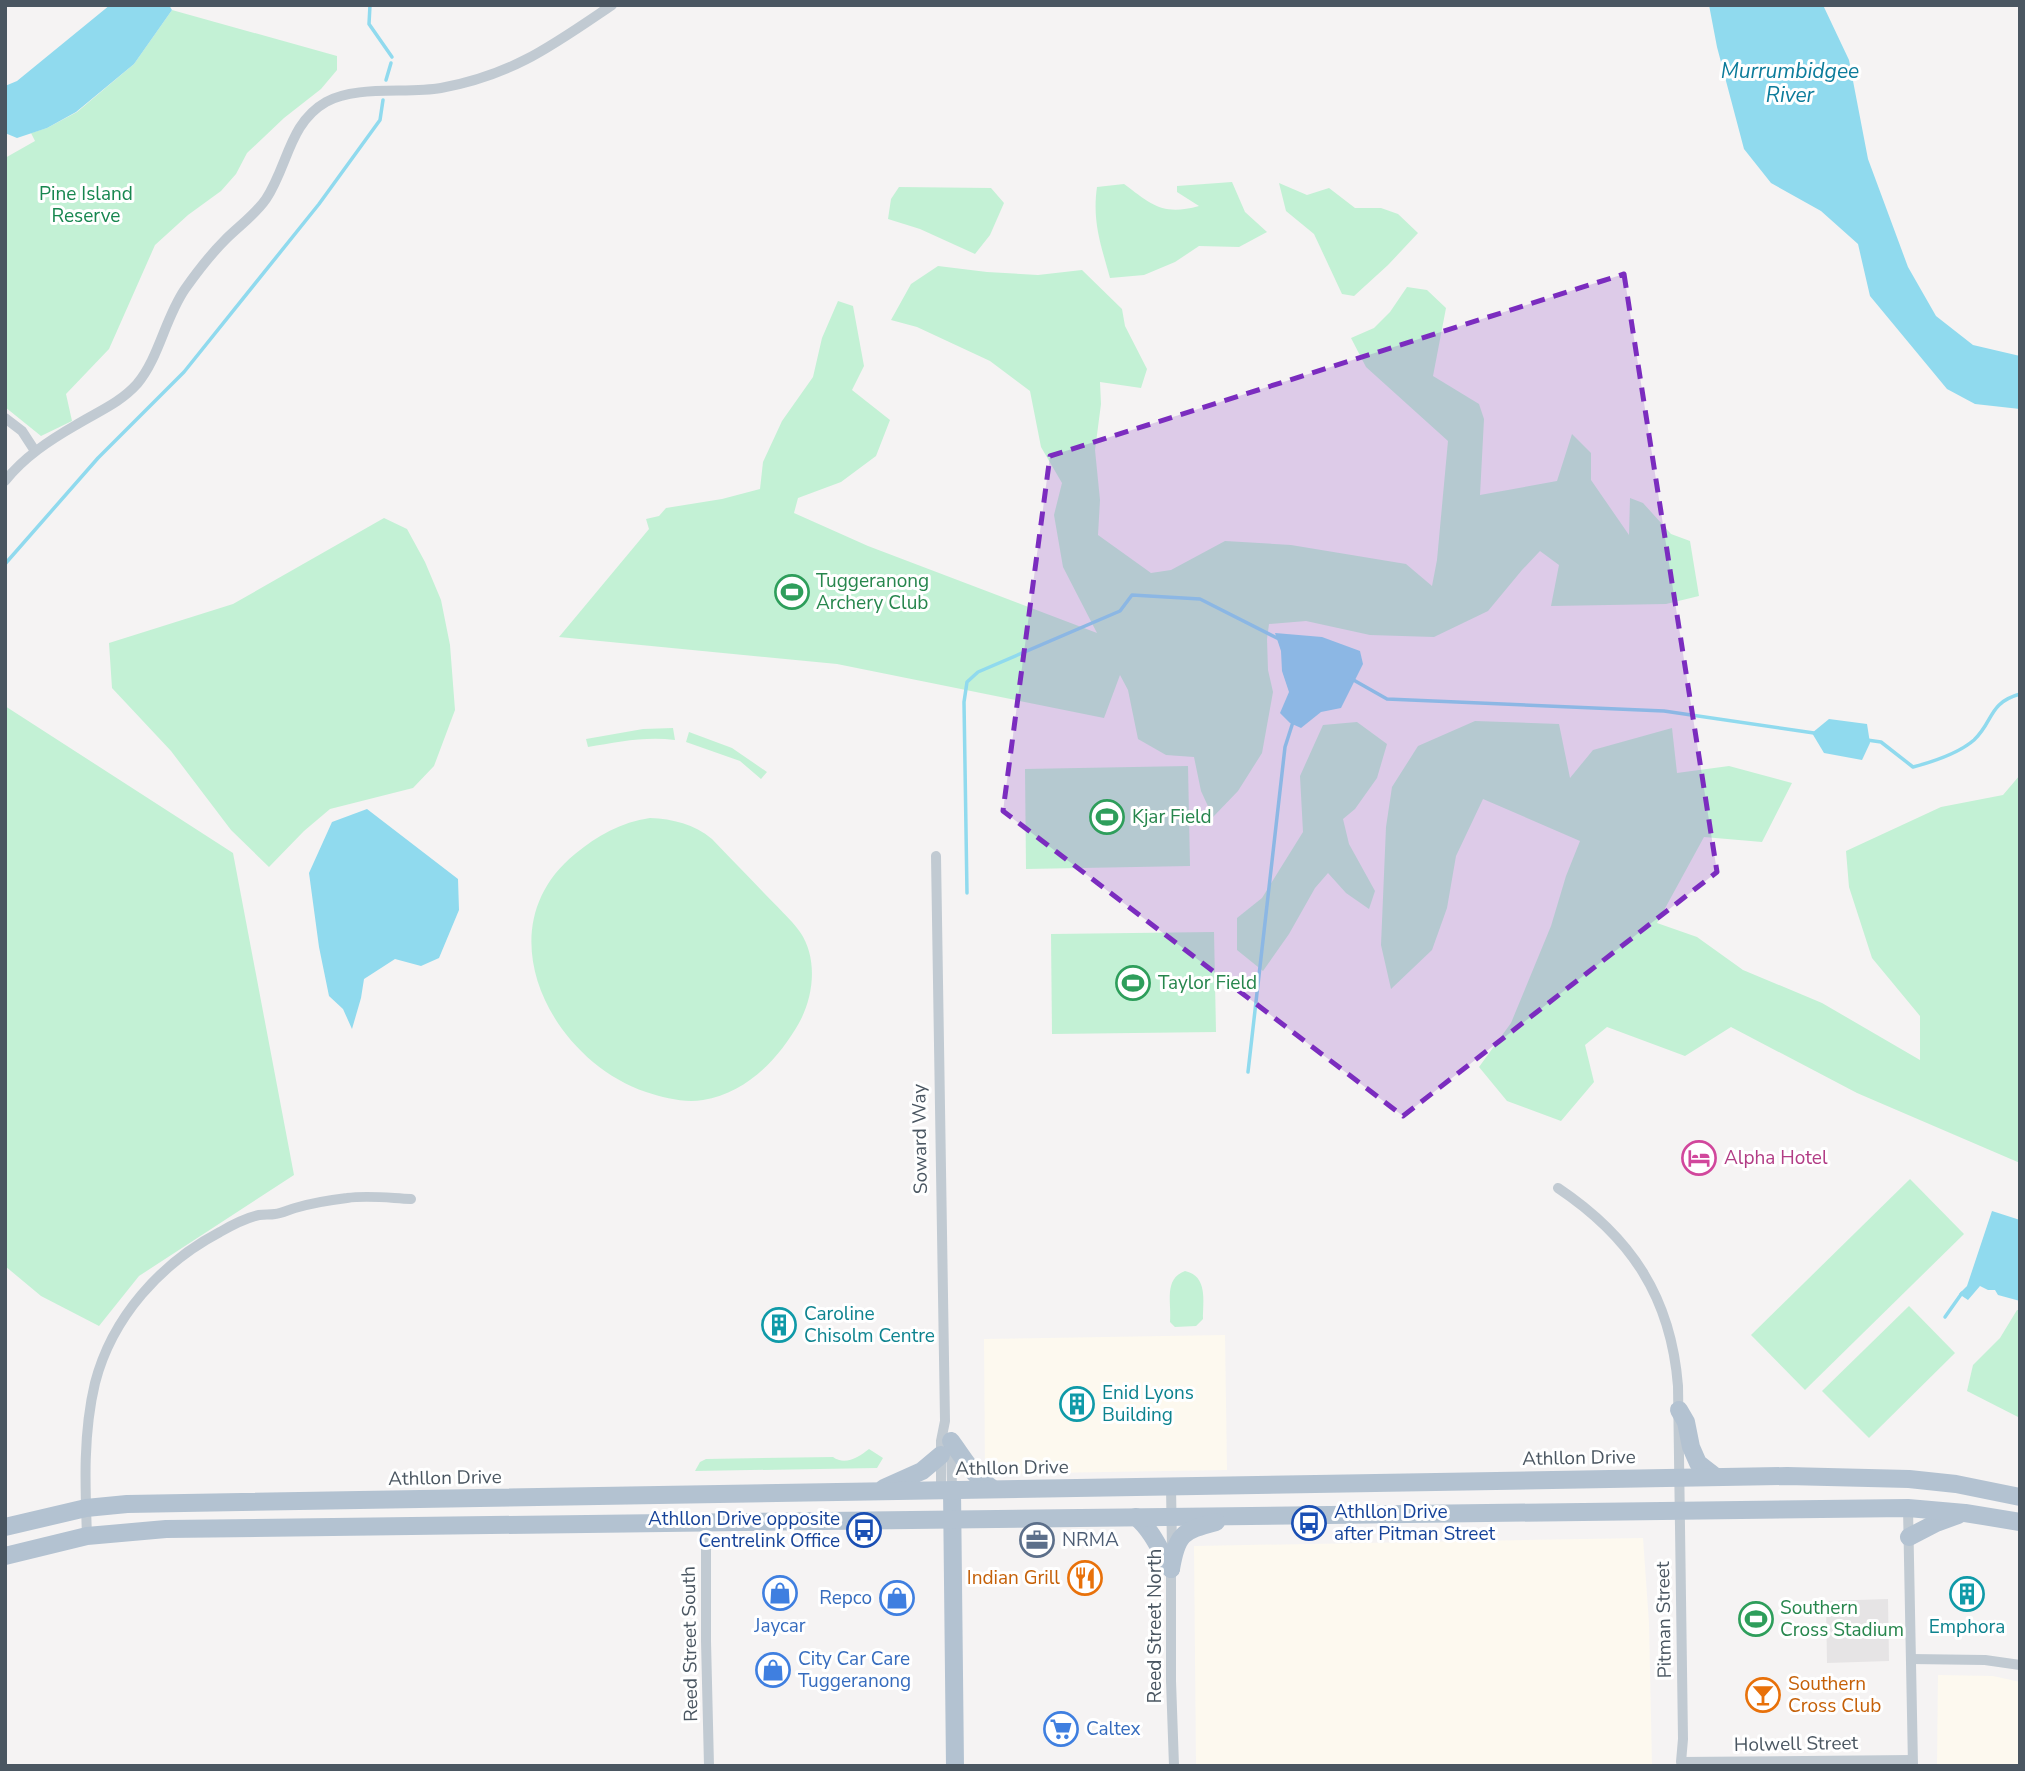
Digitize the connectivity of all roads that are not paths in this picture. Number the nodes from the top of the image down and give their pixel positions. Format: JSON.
{"nodes":[{"id":1,"x":612,"y":5,"type":"edge"},
{"id":2,"x":5,"y":418,"type":"edge"},
{"id":3,"x":35,"y":451,"type":"junction"},
{"id":4,"x":5,"y":481,"type":"edge"},
{"id":5,"x":936,"y":856,"type":"dead end"},
{"id":6,"x":1559,"y":1188,"type":"dead end"},
{"id":7,"x":411,"y":1199,"type":"dead end"},
{"id":8,"x":1679,"y":1409,"type":"junction"},
{"id":9,"x":945,"y":1421,"type":"junction"},
{"id":10,"x":946,"y":1448,"type":"junction"},
{"id":11,"x":1716,"y":1477,"type":"junction"},
{"id":12,"x":1825,"y":1477,"type":"junction"},
{"id":13,"x":1680,"y":1478,"type":"junction"},
{"id":14,"x":1956,"y":1485,"type":"junction"},
{"id":15,"x":1171,"y":1486,"type":"junction"},
{"id":16,"x":993,"y":1489,"type":"junction"},
{"id":17,"x":947,"y":1490,"type":"junction"},
{"id":18,"x":878,"y":1491,"type":"junction"},
{"id":19,"x":749,"y":1493,"type":"junction"},
{"id":20,"x":631,"y":1496,"type":"junction"},
{"id":21,"x":2020,"y":1497,"type":"edge"},
{"id":22,"x":86,"y":1508,"type":"junction"},
{"id":23,"x":1908,"y":1508,"type":"junction"},
{"id":24,"x":1680,"y":1510,"type":"junction"},
{"id":25,"x":1965,"y":1513,"type":"junction"},
{"id":26,"x":1236,"y":1516,"type":"junction"},
{"id":27,"x":1136,"y":1517,"type":"junction"},
{"id":28,"x":1171,"y":1517,"type":"junction"},
{"id":29,"x":947,"y":1520,"type":"junction"},
{"id":30,"x":706,"y":1522,"type":"junction"},
{"id":31,"x":2020,"y":1522,"type":"edge"},
{"id":32,"x":5,"y":1527,"type":"edge"},
{"id":33,"x":87,"y":1536,"type":"junction"},
{"id":34,"x":1909,"y":1537,"type":"junction"},
{"id":35,"x":5,"y":1556,"type":"edge"},
{"id":36,"x":1171,"y":1569,"type":"junction"},
{"id":37,"x":1911,"y":1659,"type":"junction"},
{"id":38,"x":2020,"y":1665,"type":"edge"},
{"id":39,"x":1681,"y":1762,"type":"joint"},
{"id":40,"x":1912,"y":1763,"type":"edge"},
{"id":41,"x":709,"y":1766,"type":"edge"},
{"id":42,"x":945,"y":1766,"type":"edge"},
{"id":43,"x":956,"y":1766,"type":"edge"},
{"id":44,"x":1174,"y":1766,"type":"edge"}],
"edges":[{"from":1,"to":3,"type":"street"},
{"from":2,"to":3,"type":"street"},
{"from":3,"to":4,"type":"street"},
{"from":5,"to":9,"type":"street","name":"Soward Way"},
{"from":6,"to":8,"type":"street","name":"Pitman Street"},
{"from":7,"to":22,"type":"street"},
{"from":8,"to":11,"type":"main road"},
{"from":8,"to":13,"type":"street","name":"Pitman Street"},
{"from":9,"to":10,"type":"street","name":"Soward Way"},
{"from":9,"to":10,"type":"street","name":"Soward Way"},
{"from":10,"to":16,"type":"main road"},
{"from":10,"to":17,"type":"street","name":"Soward Way"},
{"from":10,"to":17,"type":"street","name":"Soward Way"},
{"from":10,"to":18,"type":"main road"},
{"from":11,"to":12,"type":"main road","name":"Athllon Drive"},
{"from":11,"to":13,"type":"main road","name":"Athllon Drive"},
{"from":12,"to":14,"type":"main road","name":"Athllon Drive"},
{"from":12,"to":23,"type":"main road"},
{"from":13,"to":15,"type":"main road","name":"Athllon Drive"},
{"from":13,"to":24,"type":"street","name":"Pitman Street"},
{"from":14,"to":21,"type":"main road","name":"Athllon Drive"},
{"from":14,"to":23,"type":"main road"},
{"from":15,"to":16,"type":"main road","name":"Athllon Drive"},
{"from":15,"to":28,"type":"street","name":"Reed Street North"},
{"from":16,"to":17,"type":"main road","name":"Athllon Drive"},
{"from":17,"to":18,"type":"main road","name":"Athllon Drive"},
{"from":17,"to":29,"type":"main road","name":"Soward Way"},
{"from":18,"to":19,"type":"main road","name":"Athllon Drive"},
{"from":19,"to":20,"type":"main road","name":"Athllon Drive"},
{"from":19,"to":30,"type":"main road"},
{"from":20,"to":22,"type":"main road","name":"Athllon Drive"},
{"from":20,"to":30,"type":"main road"},
{"from":22,"to":32,"type":"main road","name":"Athllon Drive"},
{"from":22,"to":33,"type":"street"},
{"from":23,"to":24,"type":"main road"},
{"from":23,"to":25,"type":"main road"},
{"from":23,"to":34,"type":"street"},
{"from":24,"to":26,"type":"main road"},
{"from":24,"to":39,"type":"street","name":"Pitman Street"},
{"from":25,"to":31,"type":"main road"},
{"from":25,"to":34,"type":"main road"},
{"from":26,"to":28,"type":"main road"},
{"from":26,"to":36,"type":"main road"},
{"from":27,"to":28,"type":"main road"},
{"from":27,"to":29,"type":"main road"},
{"from":27,"to":36,"type":"main road"},
{"from":28,"to":36,"type":"street","name":"Reed Street North"},
{"from":29,"to":30,"type":"main road"},
{"from":29,"to":42,"type":"main road","name":"Soward Way"},
{"from":29,"to":43,"type":"main road","name":"Soward Way"},
{"from":30,"to":33,"type":"main road"},
{"from":30,"to":41,"type":"street","name":"Reed Street South"},
{"from":33,"to":35,"type":"main road"},
{"from":34,"to":37,"type":"street"},
{"from":36,"to":44,"type":"street","name":"Reed Street North"},
{"from":37,"to":38,"type":"street"},
{"from":37,"to":40,"type":"street"},
{"from":39,"to":40,"type":"street","name":"Holwell Street"}]}
